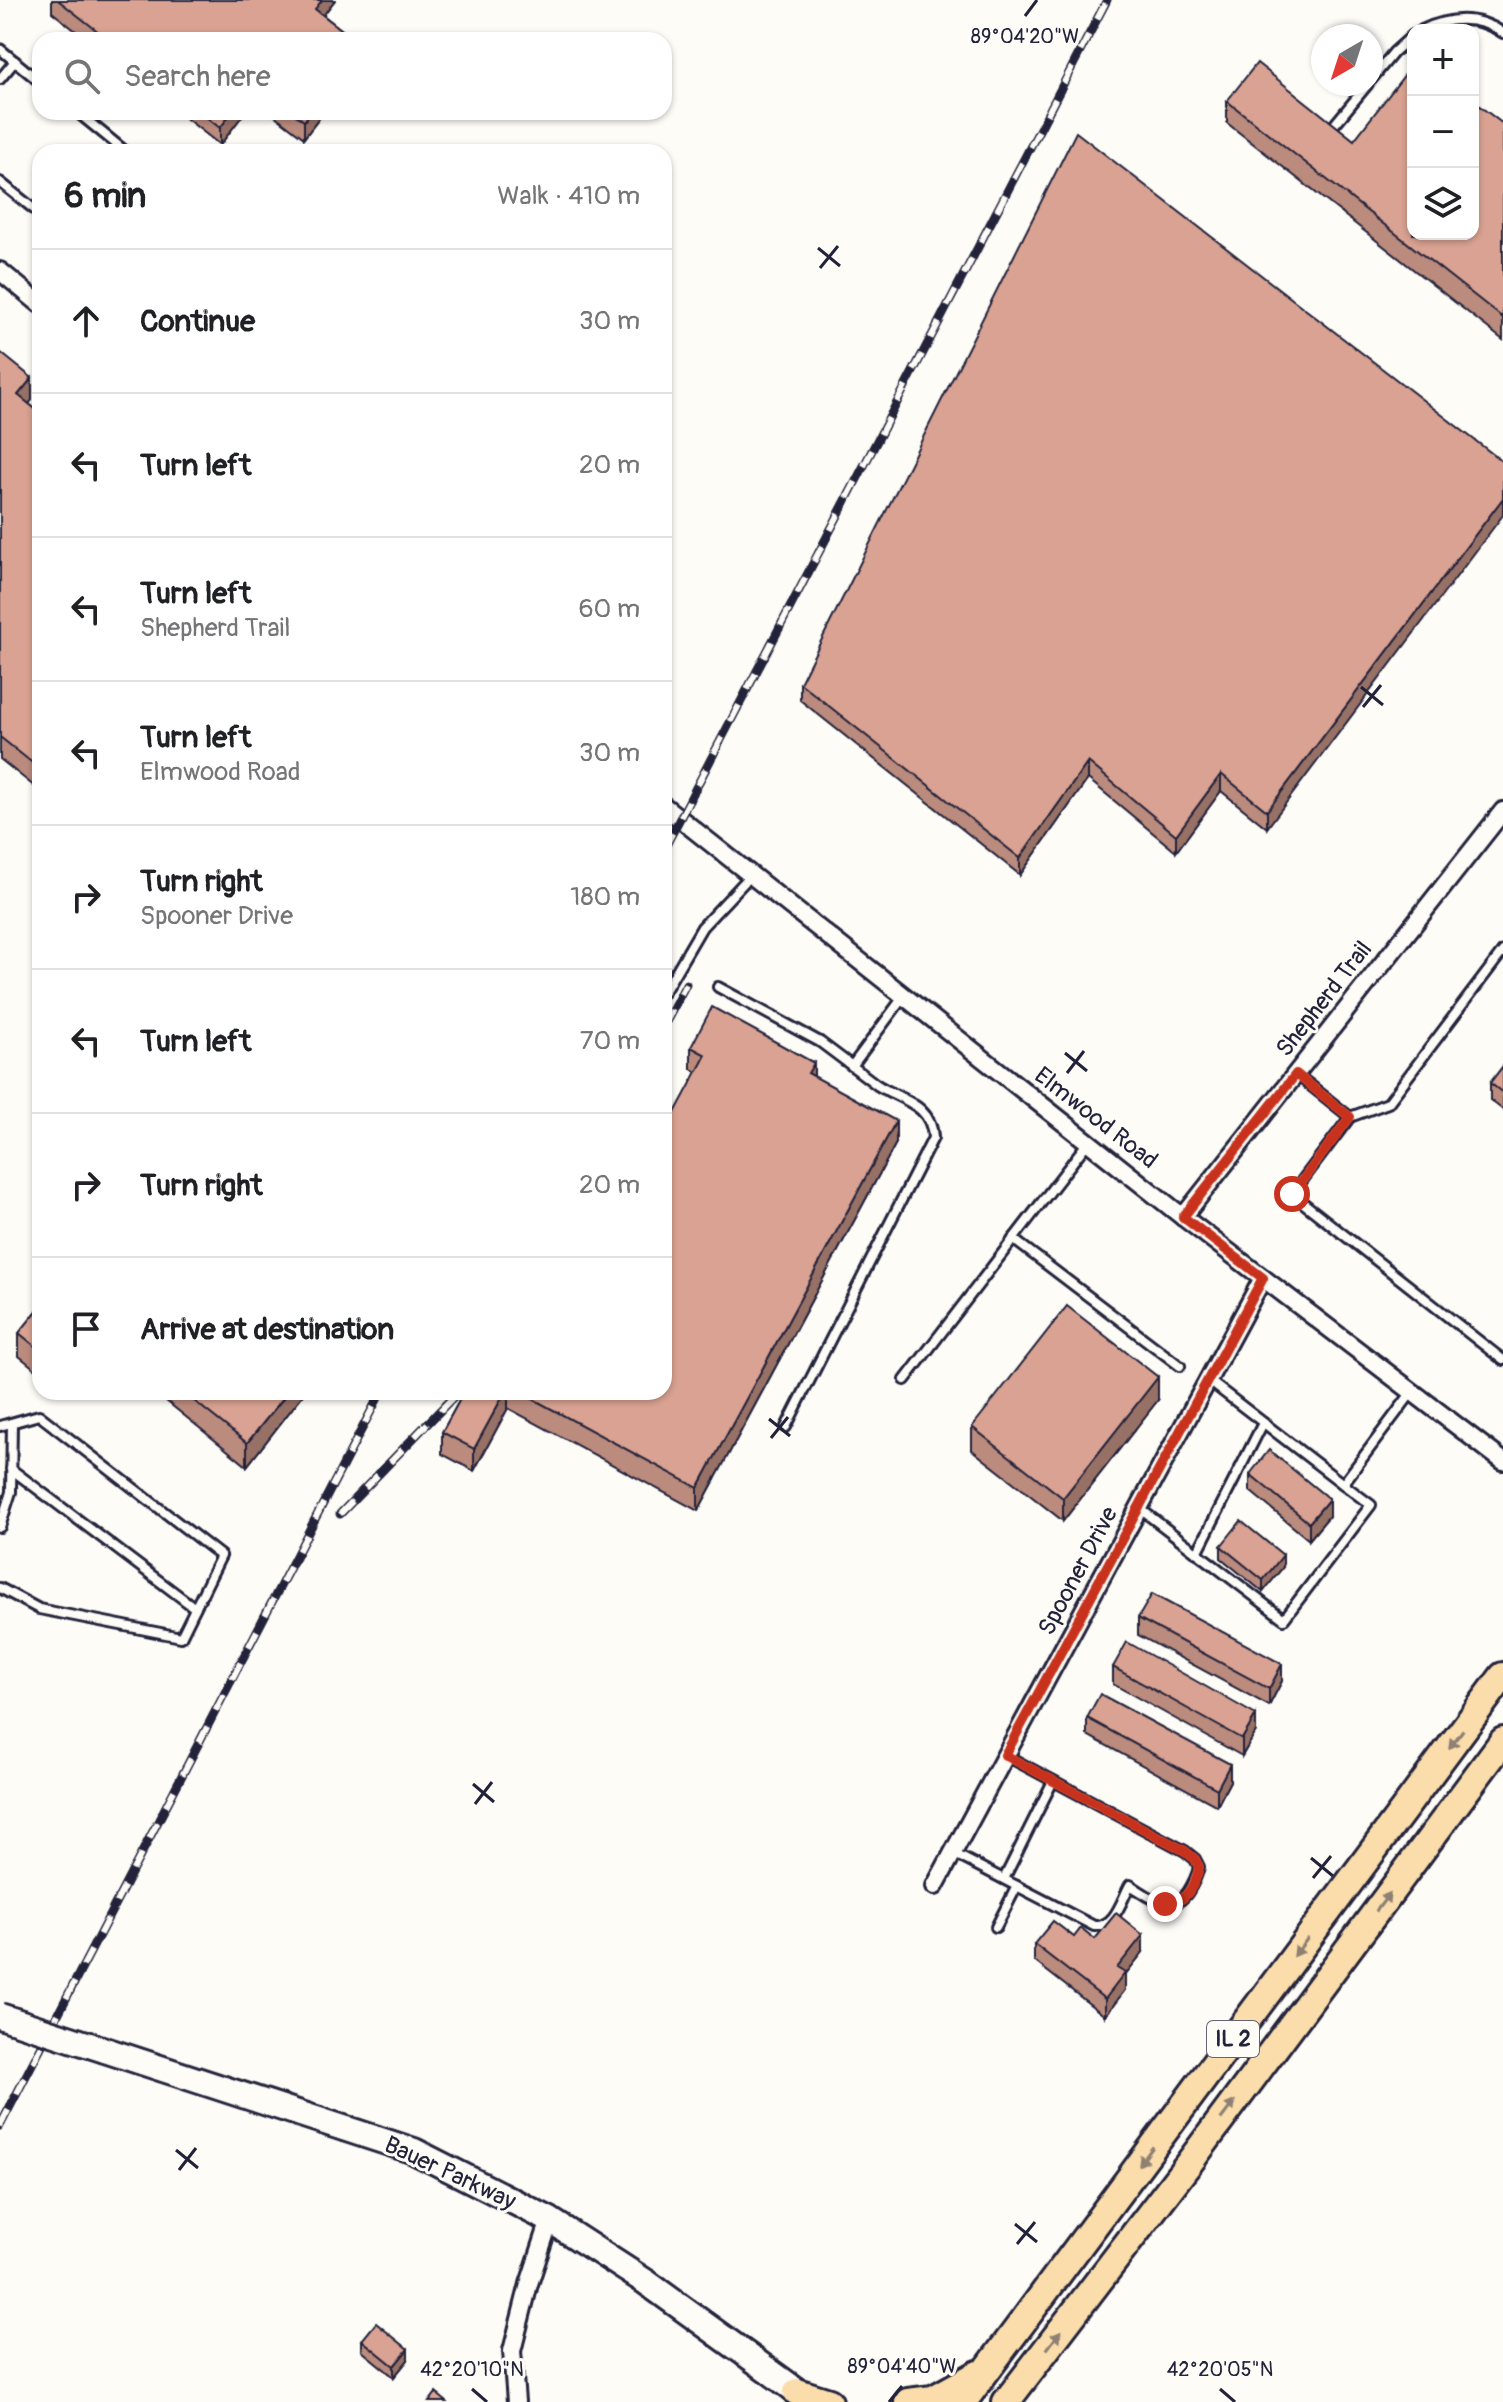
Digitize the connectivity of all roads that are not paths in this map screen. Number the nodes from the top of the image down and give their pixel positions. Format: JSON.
{"nodes":[{"id":1,"x":1435,"y":24,"type":"edge"},
{"id":2,"x":1503,"y":33,"type":"edge"},
{"id":3,"x":1407,"y":40,"type":"edge"},
{"id":4,"x":0,"y":49,"type":"edge"},
{"id":5,"x":15,"y":61,"type":"junction"},
{"id":6,"x":1383,"y":65,"type":"edge"},
{"id":7,"x":32,"y":75,"type":"edge"},
{"id":8,"x":0,"y":79,"type":"edge"},
{"id":9,"x":1358,"y":96,"type":"edge"},
{"id":10,"x":87,"y":120,"type":"edge"},
{"id":11,"x":1330,"y":130,"type":"edge"},
{"id":12,"x":116,"y":144,"type":"edge"},
{"id":13,"x":0,"y":182,"type":"edge"},
{"id":14,"x":32,"y":208,"type":"edge"},
{"id":15,"x":0,"y":271,"type":"edge"},
{"id":16,"x":32,"y":297,"type":"edge"},
{"id":17,"x":1503,"y":811,"type":"edge"},
{"id":18,"x":672,"y":812,"type":"edge"},
{"id":19,"x":751,"y":875,"type":"junction"},
{"id":20,"x":1503,"y":951,"type":"edge"},
{"id":21,"x":672,"y":978,"type":"edge"},
{"id":22,"x":718,"y":987,"type":"dead end"},
{"id":23,"x":904,"y":996,"type":"junction"},
{"id":24,"x":852,"y":1066,"type":"junction"},
{"id":25,"x":1296,"y":1074,"type":"junction"},
{"id":26,"x":1350,"y":1117,"type":"junction"},
{"id":27,"x":1088,"y":1142,"type":"junction"},
{"id":28,"x":1183,"y":1217,"type":"junction"},
{"id":29,"x":1013,"y":1239,"type":"junction"},
{"id":30,"x":1263,"y":1278,"type":"junction"},
{"id":31,"x":1503,"y":1360,"type":"edge"},
{"id":32,"x":1180,"y":1366,"type":"dead end"},
{"id":33,"x":905,"y":1380,"type":"dead end"},
{"id":34,"x":1208,"y":1380,"type":"junction"},
{"id":35,"x":1413,"y":1392,"type":"junction"},
{"id":36,"x":12,"y":1423,"type":"junction"},
{"id":37,"x":1263,"y":1423,"type":"junction"},
{"id":38,"x":0,"y":1426,"type":"edge"},
{"id":39,"x":786,"y":1427,"type":"dead end"},
{"id":40,"x":1503,"y":1461,"type":"edge"},
{"id":41,"x":11,"y":1469,"type":"junction"},
{"id":42,"x":1343,"y":1484,"type":"junction"},
{"id":43,"x":1139,"y":1508,"type":"junction"},
{"id":44,"x":0,"y":1527,"type":"edge"},
{"id":45,"x":1197,"y":1553,"type":"junction"},
{"id":46,"x":0,"y":1588,"type":"edge"},
{"id":47,"x":195,"y":1608,"type":"junction"},
{"id":48,"x":1503,"y":1676,"type":"edge"},
{"id":49,"x":1503,"y":1741,"type":"edge"},
{"id":50,"x":1005,"y":1755,"type":"junction"},
{"id":51,"x":1053,"y":1781,"type":"junction"},
{"id":52,"x":953,"y":1852,"type":"junction"},
{"id":53,"x":1004,"y":1879,"type":"junction"},
{"id":54,"x":935,"y":1886,"type":"dead end"},
{"id":55,"x":1017,"y":1886,"type":"junction"},
{"id":56,"x":996,"y":1927,"type":"dead end"},
{"id":57,"x":0,"y":2016,"type":"edge"},
{"id":58,"x":550,"y":2220,"type":"junction"},
{"id":59,"x":988,"y":2368,"type":"junction"},
{"id":60,"x":804,"y":2399,"type":"edge"},
{"id":61,"x":1010,"y":2400,"type":"edge"},
{"id":62,"x":516,"y":2402,"type":"edge"},
{"id":63,"x":829,"y":2402,"type":"edge"},
{"id":64,"x":908,"y":2402,"type":"edge"},
{"id":65,"x":963,"y":2402,"type":"edge"}],
"edges":[{"from":1,"to":2,"type":"lane"},
{"from":3,"to":6,"type":"lane"},
{"from":4,"to":5,"type":"lane"},
{"from":5,"to":7,"type":"lane"},
{"from":5,"to":8,"type":"lane"},
{"from":9,"to":11,"type":"lane"},
{"from":10,"to":12,"type":"lane"},
{"from":13,"to":14,"type":"lane"},
{"from":15,"to":16,"type":"street"},
{"from":17,"to":25,"type":"street","name":"Shepherd Trail"},
{"from":18,"to":19,"type":"street","name":"Elmwood Road"},
{"from":19,"to":21,"type":"lane"},
{"from":19,"to":23,"type":"street","name":"Elmwood Road"},
{"from":20,"to":26,"type":"lane"},
{"from":22,"to":24,"type":"lane"},
{"from":23,"to":24,"type":"lane"},
{"from":23,"to":27,"type":"street","name":"Elmwood Road"},
{"from":24,"to":39,"type":"lane"},
{"from":25,"to":26,"type":"lane"},
{"from":25,"to":28,"type":"street","name":"Shepherd Trail"},
{"from":26,"to":31,"type":"lane"},
{"from":27,"to":28,"type":"street","name":"Elmwood Road"},
{"from":27,"to":29,"type":"lane"},
{"from":28,"to":30,"type":"street","name":"Elmwood Road"},
{"from":29,"to":32,"type":"lane"},
{"from":29,"to":33,"type":"lane"},
{"from":30,"to":34,"type":"street","name":"Spooner Drive"},
{"from":30,"to":35,"type":"street","name":"Elmwood Road"},
{"from":34,"to":37,"type":"lane"},
{"from":34,"to":43,"type":"street","name":"Spooner Drive"},
{"from":35,"to":40,"type":"street","name":"Elmwood Road"},
{"from":35,"to":42,"type":"lane"},
{"from":36,"to":38,"type":"lane"},
{"from":36,"to":41,"type":"lane"},
{"from":36,"to":47,"type":"lane"},
{"from":37,"to":42,"type":"lane"},
{"from":37,"to":45,"type":"lane"},
{"from":41,"to":44,"type":"lane"},
{"from":41,"to":47,"type":"lane"},
{"from":42,"to":45,"type":"lane"},
{"from":43,"to":45,"type":"lane"},
{"from":43,"to":50,"type":"street","name":"Spooner Drive"},
{"from":46,"to":47,"type":"lane"},
{"from":48,"to":59,"type":"main road","number":"IL 2","one_way":true},
{"from":61,"to":49,"type":"main road","number":"IL 2","one_way":true},
{"from":50,"to":51,"type":"lane"},
{"from":50,"to":52,"type":"street","name":"Spooner Drive"},
{"from":51,"to":53,"type":"lane"},
{"from":51,"to":55,"type":"lane"},
{"from":52,"to":53,"type":"lane"},
{"from":52,"to":54,"type":"street","name":"Spooner Drive"},
{"from":53,"to":55,"type":"lane"},
{"from":55,"to":56,"type":"lane"},
{"from":57,"to":58,"type":"main road","name":"Bauer Parkway","bridge":true},
{"from":58,"to":60,"type":"main road","name":"Bauer Parkway"},
{"from":58,"to":62,"type":"street"},
{"from":59,"to":64,"type":"main road"},
{"from":59,"to":65,"type":"main road","number":"IL 2"},
{"from":60,"to":63,"type":"main road"}]}
